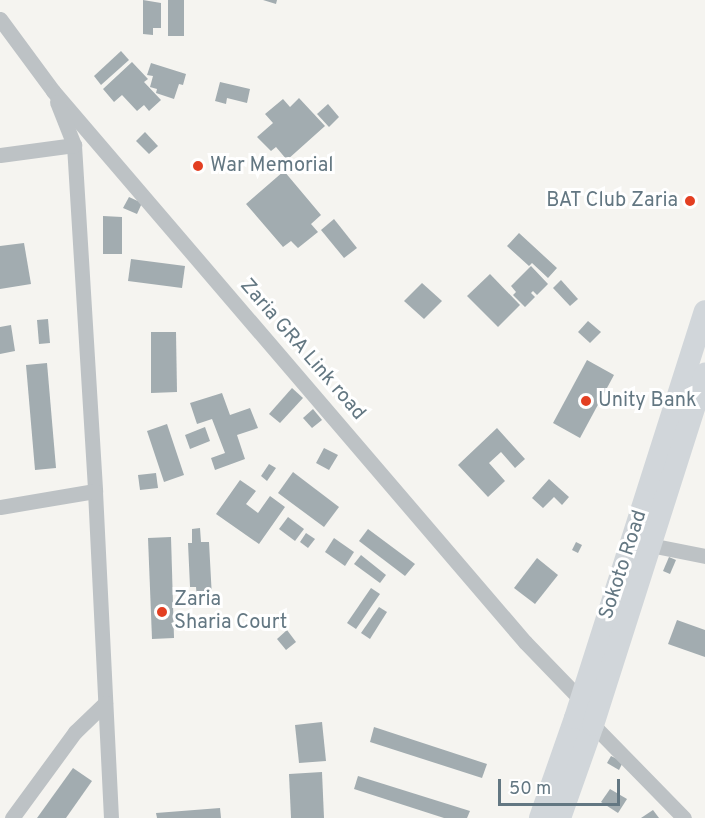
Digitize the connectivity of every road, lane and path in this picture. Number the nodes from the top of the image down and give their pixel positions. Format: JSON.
{"nodes":[{"id":1,"x":0,"y":19,"type":"edge"},
{"id":2,"x":53,"y":91,"type":"junction"},
{"id":3,"x":74,"y":145,"type":"junction"},
{"id":4,"x":0,"y":155,"type":"edge"},
{"id":5,"x":705,"y":311,"type":"edge"},
{"id":6,"x":705,"y":373,"type":"edge"},
{"id":7,"x":95,"y":490,"type":"junction"},
{"id":8,"x":0,"y":507,"type":"edge"},
{"id":9,"x":650,"y":545,"type":"junction"},
{"id":10,"x":705,"y":556,"type":"edge"},
{"id":11,"x":581,"y":700,"type":"junction"},
{"id":12,"x":105,"y":703,"type":"junction"},
{"id":13,"x":593,"y":724,"type":"junction"},
{"id":14,"x":12,"y":818,"type":"edge"},
{"id":15,"x":111,"y":818,"type":"edge"},
{"id":16,"x":540,"y":818,"type":"edge"},
{"id":17,"x":560,"y":818,"type":"edge"},
{"id":18,"x":684,"y":818,"type":"edge"}],
"edges":[{"from":1,"to":2,"type":"street","name":"Zaria GRA Link road"},
{"from":2,"to":3,"type":"street"},
{"from":2,"to":11,"type":"street","name":"Zaria GRA Link road"},
{"from":3,"to":4,"type":"street"},
{"from":3,"to":7,"type":"street"},
{"from":5,"to":11,"type":"main road","name":"Sokoto Road"},
{"from":6,"to":9,"type":"main road","name":"Sokoto Road"},
{"from":7,"to":8,"type":"street"},
{"from":7,"to":12,"type":"street"},
{"from":9,"to":10,"type":"street"},
{"from":9,"to":13,"type":"main road","name":"Sokoto Road"},
{"from":11,"to":16,"type":"main road","name":"Sokoto Road"},
{"from":12,"to":14,"type":"street"},
{"from":12,"to":15,"type":"street"},
{"from":13,"to":17,"type":"main road","name":"Sokoto Road"},
{"from":13,"to":18,"type":"street"}]}
